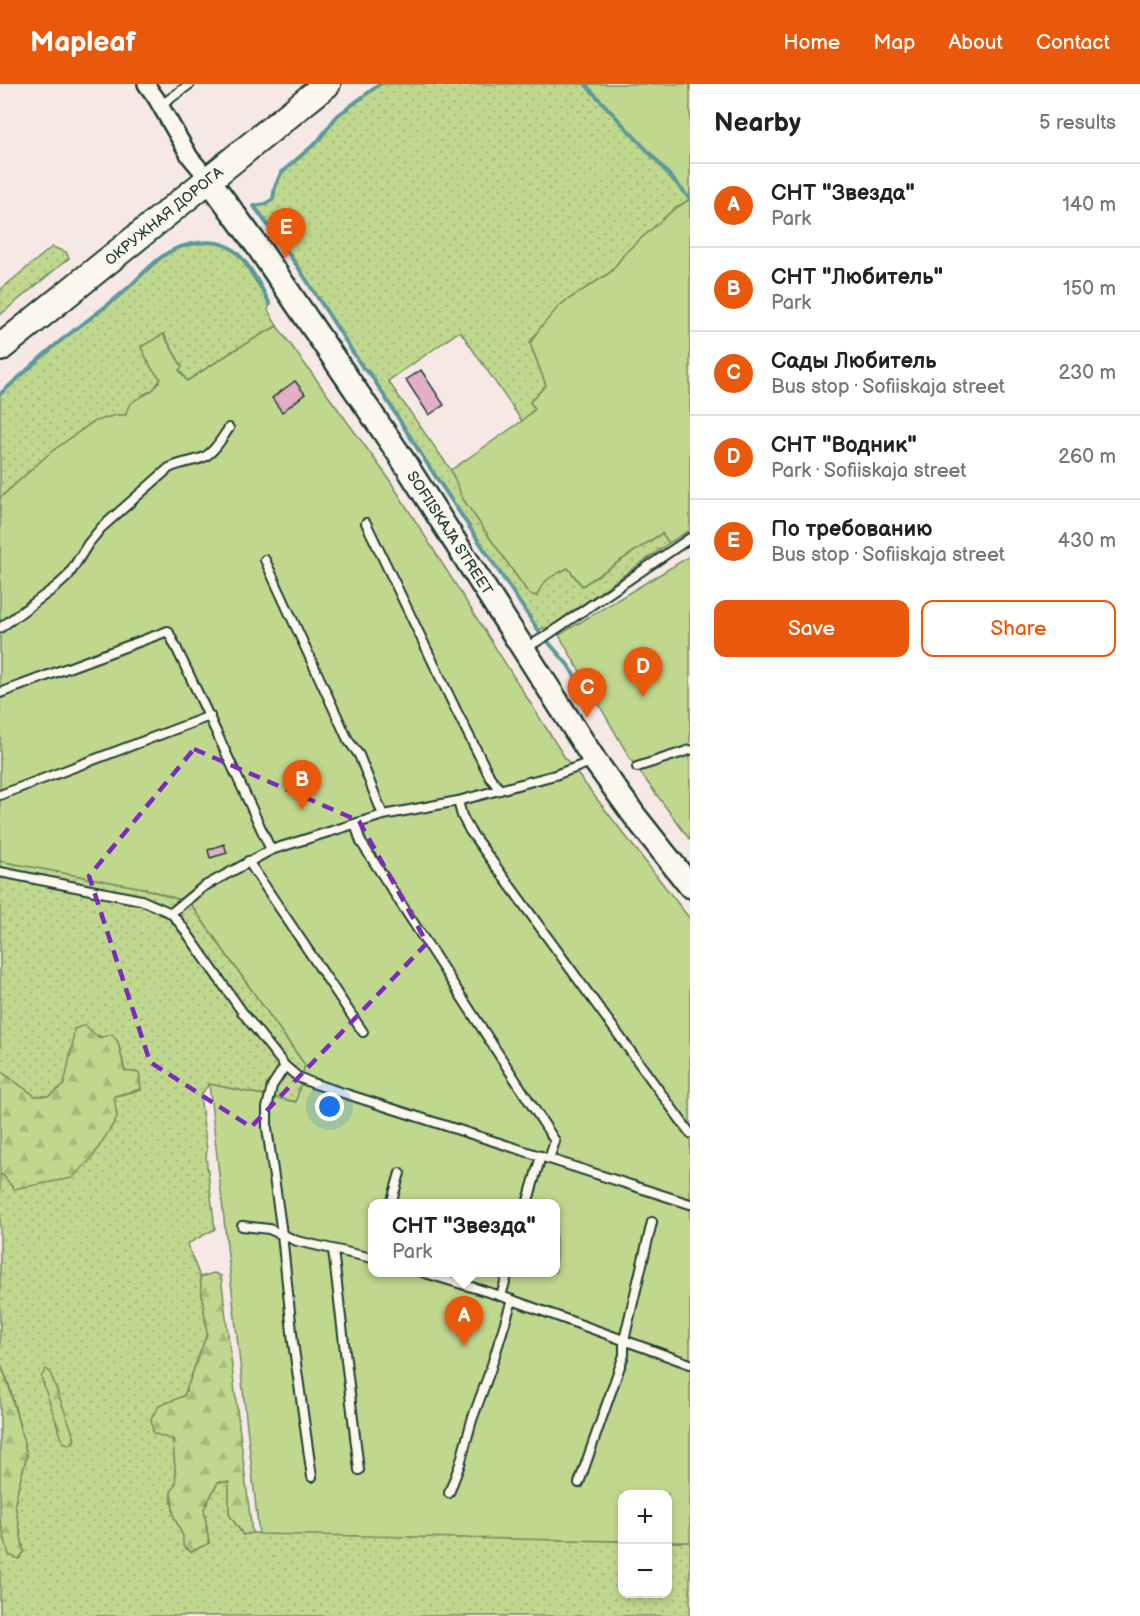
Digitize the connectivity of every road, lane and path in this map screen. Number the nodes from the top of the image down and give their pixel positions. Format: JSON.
{"nodes":[{"id":1,"x":146,"y":84,"type":"edge"},
{"id":2,"x":190,"y":84,"type":"edge"},
{"id":3,"x":327,"y":84,"type":"edge"},
{"id":4,"x":160,"y":106,"type":"junction"},
{"id":5,"x":209,"y":180,"type":"junction"},
{"id":6,"x":0,"y":348,"type":"edge"},
{"id":7,"x":229,"y":428,"type":"dead end"},
{"id":8,"x":366,"y":523,"type":"dead end"},
{"id":9,"x":690,"y":538,"type":"edge"},
{"id":10,"x":265,"y":560,"type":"dead end"},
{"id":11,"x":0,"y":628,"type":"edge"},
{"id":12,"x":524,"y":649,"type":"junction"},
{"id":13,"x":0,"y":693,"type":"edge"},
{"id":14,"x":210,"y":716,"type":"junction"},
{"id":15,"x":690,"y":750,"type":"edge"},
{"id":16,"x":595,"y":760,"type":"junction"},
{"id":17,"x":637,"y":767,"type":"dead end"},
{"id":18,"x":500,"y":790,"type":"junction"},
{"id":19,"x":0,"y":795,"type":"edge"},
{"id":20,"x":458,"y":801,"type":"junction"},
{"id":21,"x":383,"y":815,"type":"junction"},
{"id":22,"x":355,"y":825,"type":"junction"},
{"id":23,"x":271,"y":850,"type":"junction"},
{"id":24,"x":248,"y":861,"type":"junction"},
{"id":25,"x":0,"y":872,"type":"edge"},
{"id":26,"x":690,"y":886,"type":"edge"},
{"id":27,"x":171,"y":913,"type":"junction"},
{"id":28,"x":363,"y":1032,"type":"dead end"},
{"id":29,"x":285,"y":1066,"type":"junction"},
{"id":30,"x":690,"y":1133,"type":"edge"},
{"id":31,"x":545,"y":1158,"type":"junction"},
{"id":32,"x":400,"y":1173,"type":"dead end"},
{"id":33,"x":392,"y":1199,"type":"edge"},
{"id":34,"x":529,"y":1199,"type":"edge"},
{"id":35,"x":690,"y":1204,"type":"edge"},
{"id":36,"x":652,"y":1222,"type":"dead end"},
{"id":37,"x":242,"y":1226,"type":"dead end"},
{"id":38,"x":282,"y":1234,"type":"junction"},
{"id":39,"x":333,"y":1250,"type":"junction"},
{"id":40,"x":368,"y":1257,"type":"edge"},
{"id":41,"x":438,"y":1277,"type":"edge"},
{"id":42,"x":507,"y":1277,"type":"edge"},
{"id":43,"x":501,"y":1296,"type":"junction"},
{"id":44,"x":512,"y":1300,"type":"junction"},
{"id":45,"x":624,"y":1340,"type":"junction"},
{"id":46,"x":690,"y":1364,"type":"edge"},
{"id":47,"x":359,"y":1470,"type":"dead end"},
{"id":48,"x":312,"y":1477,"type":"dead end"},
{"id":49,"x":579,"y":1484,"type":"dead end"},
{"id":50,"x":449,"y":1493,"type":"dead end"}],
"edges":[{"from":1,"to":4,"type":"street"},
{"from":2,"to":4,"type":"lane"},
{"from":3,"to":5,"type":"main road","name":"ОКРУЖНАЯ ДОРОГА"},
{"from":4,"to":5,"type":"street"},
{"from":5,"to":6,"type":"main road","name":"ОКРУЖНАЯ ДОРОГА"},
{"from":5,"to":12,"type":"main road","name":"SOFIISKAJA STREET"},
{"from":7,"to":11,"type":"lane"},
{"from":8,"to":18,"type":"lane"},
{"from":9,"to":12,"type":"lane"},
{"from":10,"to":21,"type":"lane"},
{"from":12,"to":16,"type":"main road","name":"SOFIISKAJA STREET"},
{"from":13,"to":14,"type":"lane"},
{"from":14,"to":19,"type":"lane"},
{"from":14,"to":23,"type":"lane"},
{"from":15,"to":17,"type":"lane"},
{"from":16,"to":18,"type":"lane"},
{"from":16,"to":26,"type":"main road","name":"SOFIISKAJA STREET"},
{"from":18,"to":20,"type":"lane"},
{"from":20,"to":21,"type":"lane"},
{"from":20,"to":30,"type":"lane"},
{"from":21,"to":22,"type":"lane"},
{"from":22,"to":23,"type":"lane"},
{"from":22,"to":31,"type":"lane"},
{"from":23,"to":24,"type":"lane"},
{"from":24,"to":27,"type":"lane"},
{"from":24,"to":28,"type":"lane"},
{"from":25,"to":27,"type":"lane"},
{"from":27,"to":29,"type":"lane"},
{"from":29,"to":31,"type":"lane"},
{"from":29,"to":38,"type":"lane"},
{"from":31,"to":34,"type":"lane"},
{"from":31,"to":35,"type":"lane"},
{"from":32,"to":33,"type":"lane"},
{"from":36,"to":45,"type":"lane"},
{"from":37,"to":38,"type":"lane"},
{"from":38,"to":39,"type":"lane"},
{"from":38,"to":48,"type":"lane"},
{"from":39,"to":40,"type":"lane"},
{"from":39,"to":47,"type":"lane"},
{"from":41,"to":43,"type":"lane"},
{"from":42,"to":43,"type":"lane"},
{"from":43,"to":44,"type":"lane"},
{"from":44,"to":45,"type":"lane"},
{"from":44,"to":50,"type":"lane"},
{"from":45,"to":46,"type":"lane"},
{"from":45,"to":49,"type":"lane"}]}
